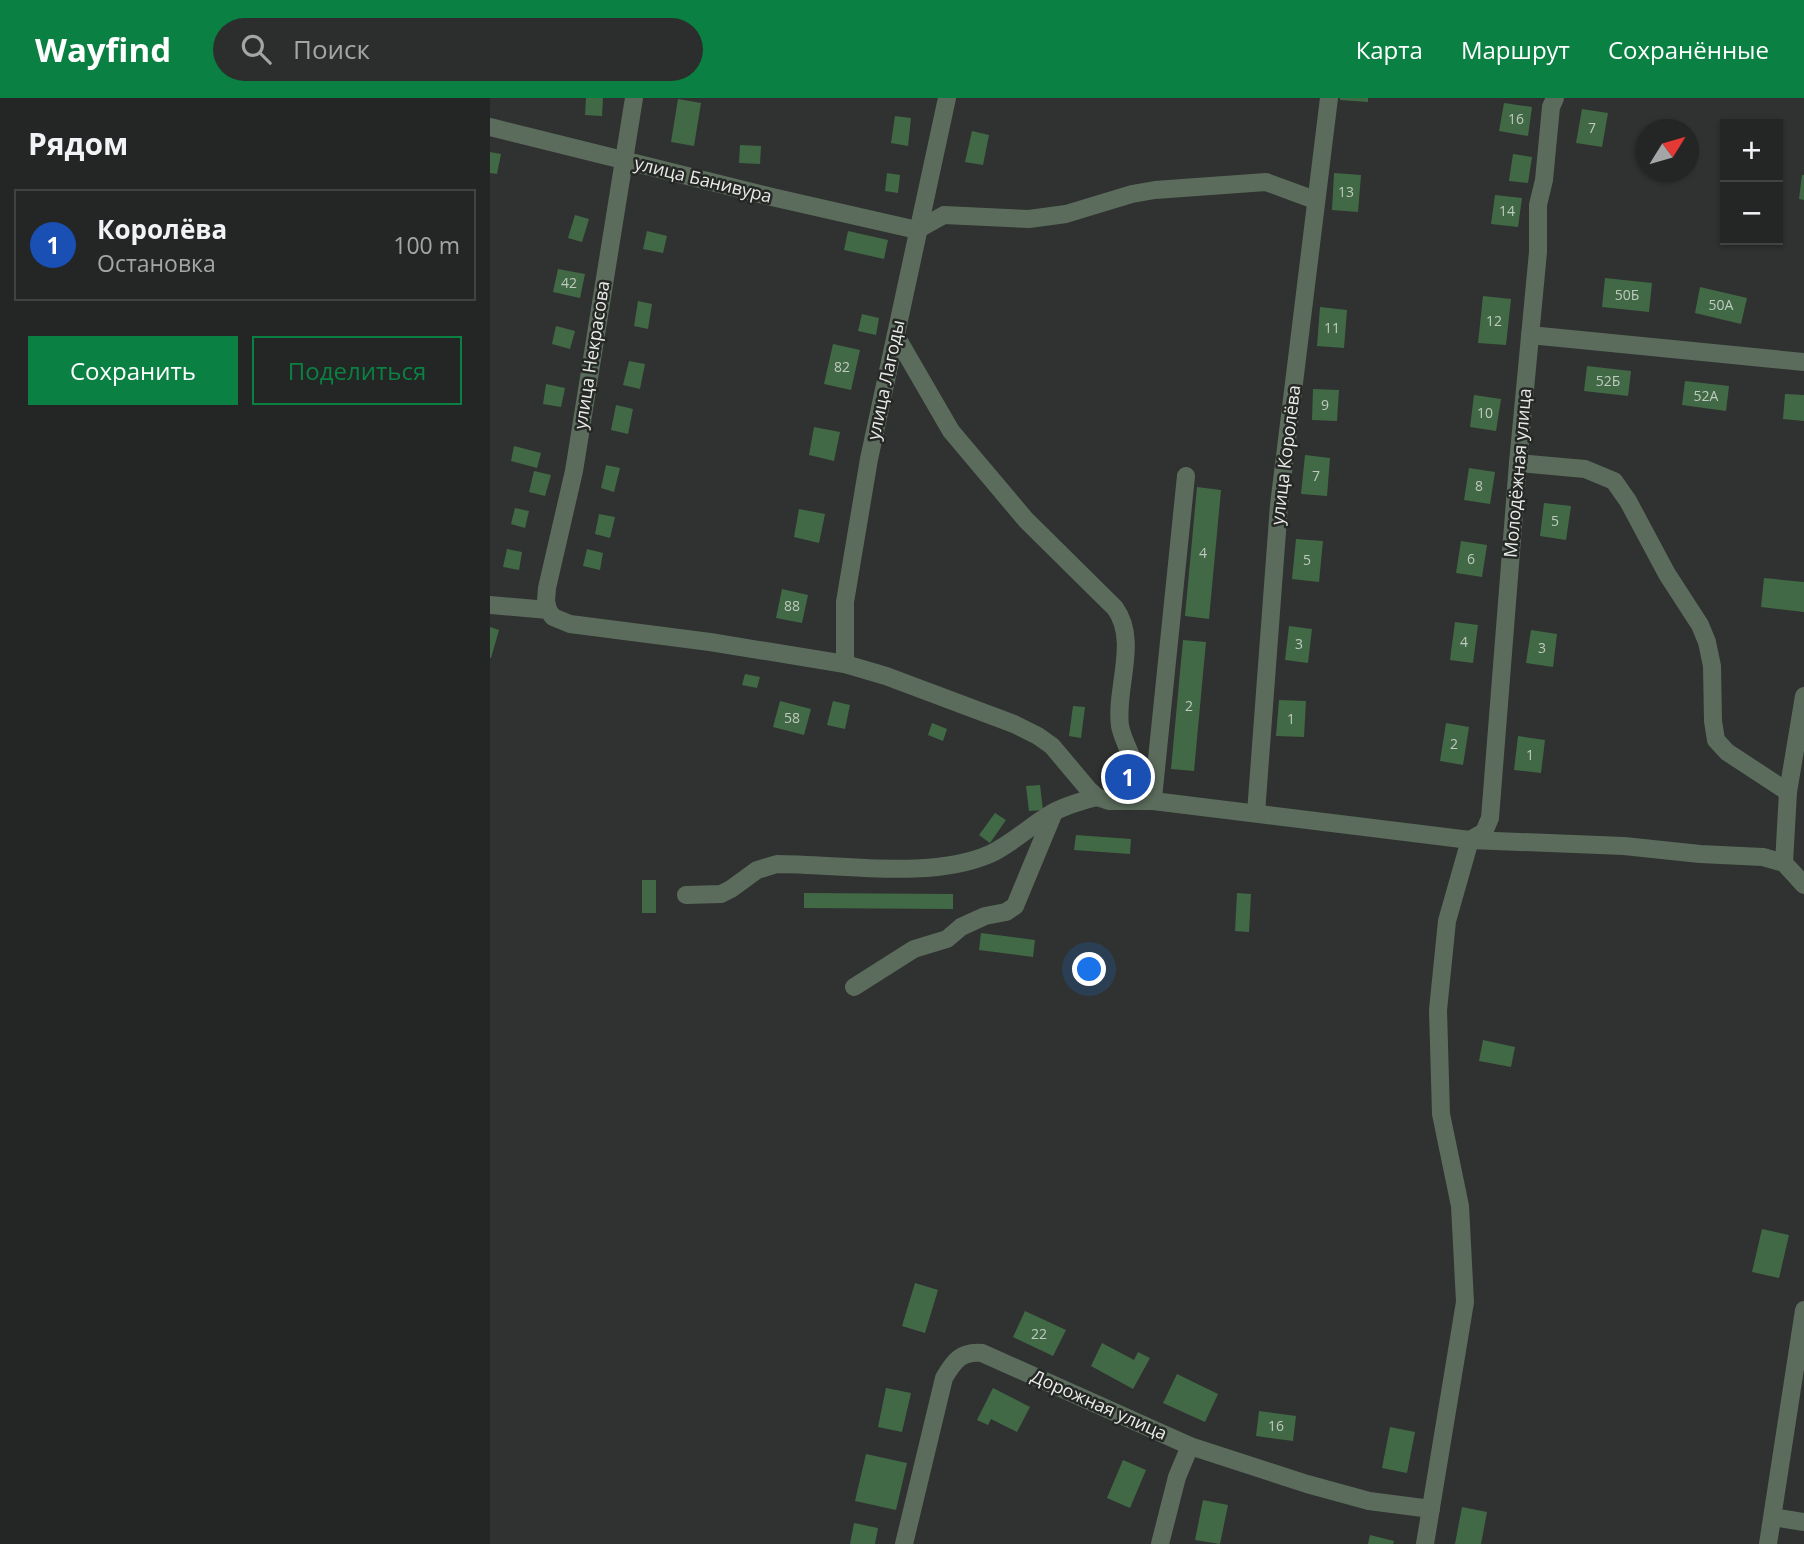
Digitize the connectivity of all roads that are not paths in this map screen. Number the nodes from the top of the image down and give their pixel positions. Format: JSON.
{"nodes":[{"id":1,"x":634,"y":98,"type":"edge"},
{"id":2,"x":947,"y":98,"type":"edge"},
{"id":3,"x":1329,"y":98,"type":"edge"},
{"id":4,"x":1555,"y":98,"type":"edge"},
{"id":5,"x":490,"y":128,"type":"edge"},
{"id":6,"x":622,"y":160,"type":"junction"},
{"id":7,"x":1315,"y":200,"type":"junction"},
{"id":8,"x":917,"y":230,"type":"junction"},
{"id":9,"x":1530,"y":335,"type":"junction"},
{"id":10,"x":896,"y":336,"type":"junction"},
{"id":11,"x":1804,"y":362,"type":"edge"},
{"id":12,"x":1518,"y":463,"type":"junction"},
{"id":13,"x":1186,"y":476,"type":"dead end"},
{"id":14,"x":490,"y":605,"type":"edge"},
{"id":15,"x":548,"y":610,"type":"junction"},
{"id":16,"x":845,"y":664,"type":"junction"},
{"id":17,"x":1804,"y":696,"type":"edge"},
{"id":18,"x":1788,"y":792,"type":"junction"},
{"id":19,"x":1097,"y":797,"type":"junction"},
{"id":20,"x":1153,"y":801,"type":"junction"},
{"id":21,"x":1054,"y":812,"type":"junction"},
{"id":22,"x":1256,"y":813,"type":"junction"},
{"id":23,"x":1470,"y":839,"type":"junction"},
{"id":24,"x":1784,"y":863,"type":"junction"},
{"id":25,"x":1804,"y":885,"type":"edge"},
{"id":26,"x":686,"y":895,"type":"dead end"},
{"id":27,"x":854,"y":987,"type":"dead end"},
{"id":28,"x":1804,"y":1310,"type":"edge"},
{"id":29,"x":1802,"y":1338,"type":"edge"},
{"id":30,"x":1190,"y":1446,"type":"junction"},
{"id":31,"x":1431,"y":1509,"type":"junction"},
{"id":32,"x":1773,"y":1517,"type":"junction"},
{"id":33,"x":1804,"y":1522,"type":"edge"},
{"id":34,"x":904,"y":1544,"type":"edge"},
{"id":35,"x":1160,"y":1544,"type":"edge"},
{"id":36,"x":1425,"y":1544,"type":"edge"},
{"id":37,"x":1768,"y":1544,"type":"edge"}],
"edges":[{"from":1,"to":6,"type":"street","name":"улица Некрасова"},
{"from":2,"to":8,"type":"street","name":"улица Лагоды"},
{"from":3,"to":7,"type":"street","name":"улица Королёва"},
{"from":4,"to":9,"type":"street","name":"Молодёжная улица"},
{"from":5,"to":6,"type":"street","name":"улица Банивура"},
{"from":6,"to":8,"type":"street","name":"улица Банивура"},
{"from":6,"to":15,"type":"street","name":"улица Некрасова"},
{"from":7,"to":8,"type":"street"},
{"from":7,"to":22,"type":"street","name":"улица Королёва"},
{"from":8,"to":10,"type":"street","name":"улица Лагоды"},
{"from":9,"to":11,"type":"street"},
{"from":9,"to":12,"type":"street","name":"Молодёжная улица"},
{"from":10,"to":16,"type":"street","name":"улица Лагоды"},
{"from":10,"to":20,"type":"street"},
{"from":12,"to":18,"type":"street"},
{"from":12,"to":23,"type":"street","name":"Молодёжная улица"},
{"from":13,"to":20,"type":"street"},
{"from":14,"to":15,"type":"street"},
{"from":15,"to":16,"type":"street"},
{"from":16,"to":19,"type":"street"},
{"from":17,"to":18,"type":"street"},
{"from":18,"to":24,"type":"street"},
{"from":19,"to":20,"type":"street"},
{"from":19,"to":21,"type":"street"},
{"from":20,"to":22,"type":"street"},
{"from":21,"to":26,"type":"street"},
{"from":21,"to":27,"type":"street"},
{"from":22,"to":23,"type":"street"},
{"from":23,"to":24,"type":"street"},
{"from":23,"to":31,"type":"street"},
{"from":24,"to":25,"type":"street"},
{"from":28,"to":29,"type":"street"},
{"from":29,"to":32,"type":"street"},
{"from":30,"to":31,"type":"street","name":"Дорожная улица"},
{"from":30,"to":34,"type":"street","name":"Дорожная улица"},
{"from":30,"to":35,"type":"street"},
{"from":31,"to":36,"type":"street"},
{"from":32,"to":33,"type":"street"},
{"from":32,"to":37,"type":"street"}]}
